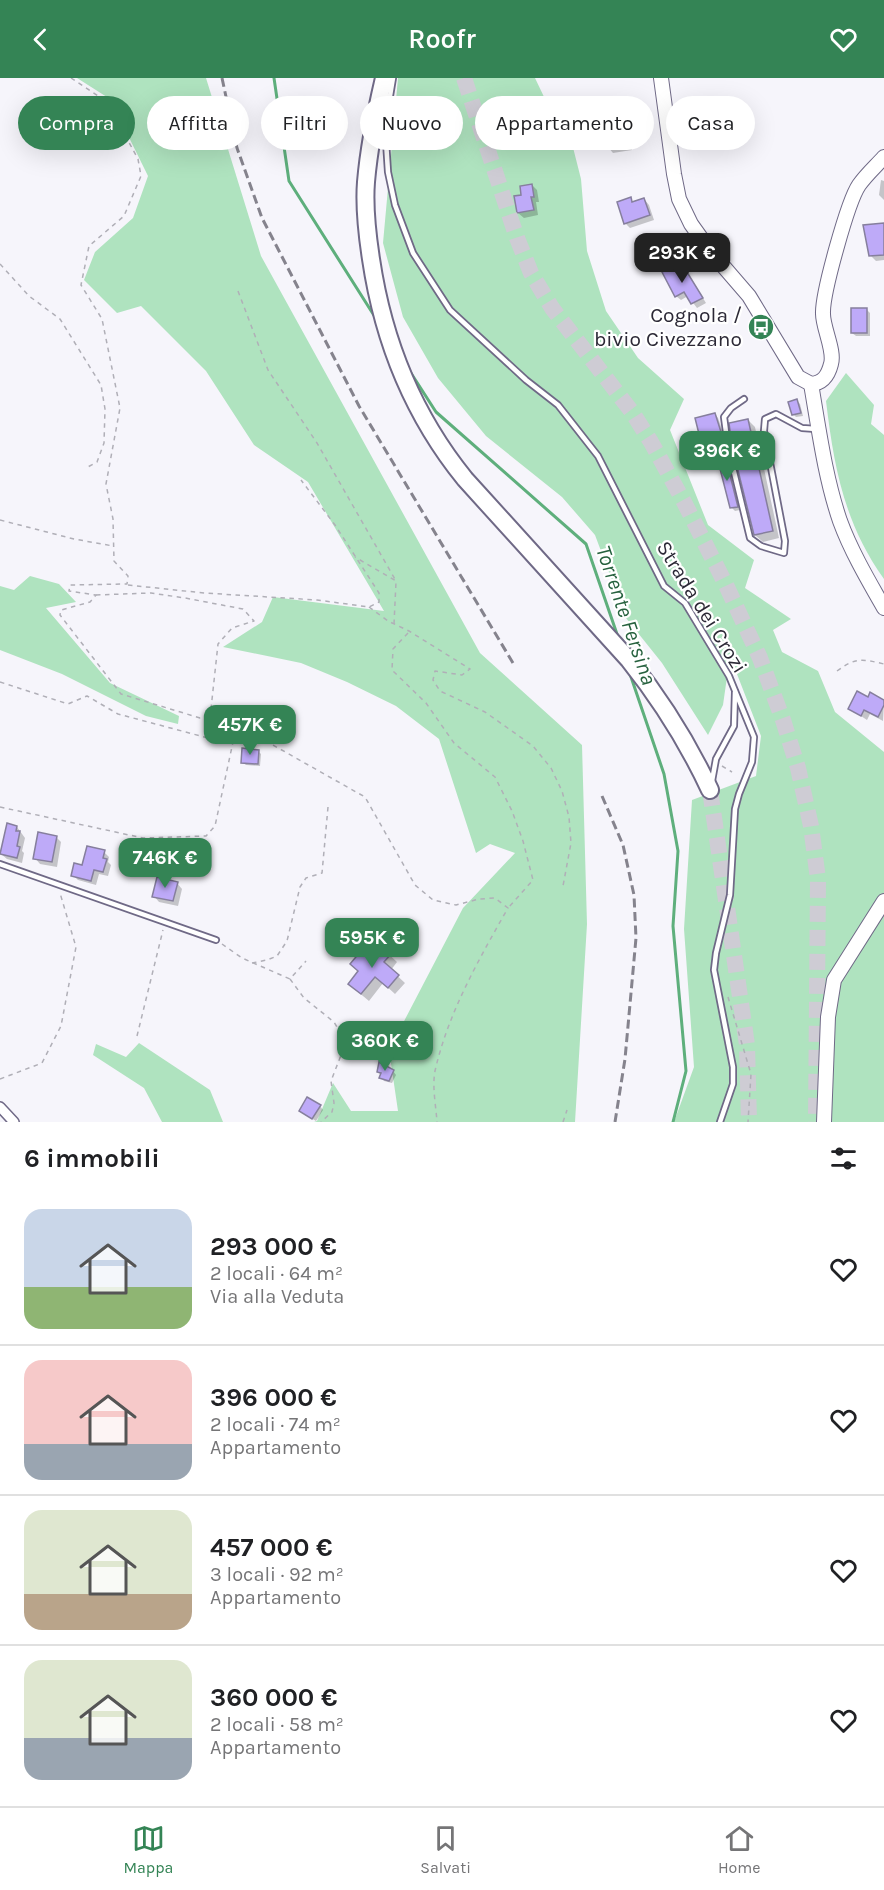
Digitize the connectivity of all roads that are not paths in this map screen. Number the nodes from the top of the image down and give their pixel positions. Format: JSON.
{"nodes":[{"id":1,"x":384,"y":78,"type":"edge"},
{"id":2,"x":393,"y":78,"type":"edge"},
{"id":3,"x":661,"y":78,"type":"edge"},
{"id":4,"x":884,"y":157,"type":"edge"},
{"id":5,"x":811,"y":384,"type":"junction"},
{"id":6,"x":744,"y":399,"type":"dead end"},
{"id":7,"x":819,"y":429,"type":"junction"},
{"id":8,"x":873,"y":588,"type":"junction"},
{"id":9,"x":884,"y":600,"type":"edge"},
{"id":10,"x":884,"y":608,"type":"edge"},
{"id":11,"x":735,"y":690,"type":"junction"},
{"id":12,"x":710,"y":790,"type":"joint"},
{"id":13,"x":0,"y":864,"type":"edge"},
{"id":14,"x":884,"y":901,"type":"edge"},
{"id":15,"x":216,"y":940,"type":"road end"},
{"id":16,"x":0,"y":1107,"type":"edge"},
{"id":17,"x":14,"y":1122,"type":"edge"},
{"id":18,"x":720,"y":1122,"type":"edge"},
{"id":19,"x":824,"y":1122,"type":"edge"}],
"edges":[{"from":1,"to":12,"type":"highway"},
{"from":2,"to":11,"type":"lane","name":"Strada dei Crozi"},
{"from":3,"to":5,"type":"street"},
{"from":4,"to":5,"type":"street"},
{"from":5,"to":7,"type":"street"},
{"from":6,"to":7,"type":"lane"},
{"from":7,"to":8,"type":"street"},
{"from":8,"to":9,"type":"street"},
{"from":8,"to":10,"type":"street"},
{"from":11,"to":12,"type":"lane"},
{"from":11,"to":18,"type":"lane","name":"Strada dei Crozi"},
{"from":13,"to":15,"type":"lane"},
{"from":14,"to":19,"type":"street"},
{"from":16,"to":17,"type":"street"}]}
